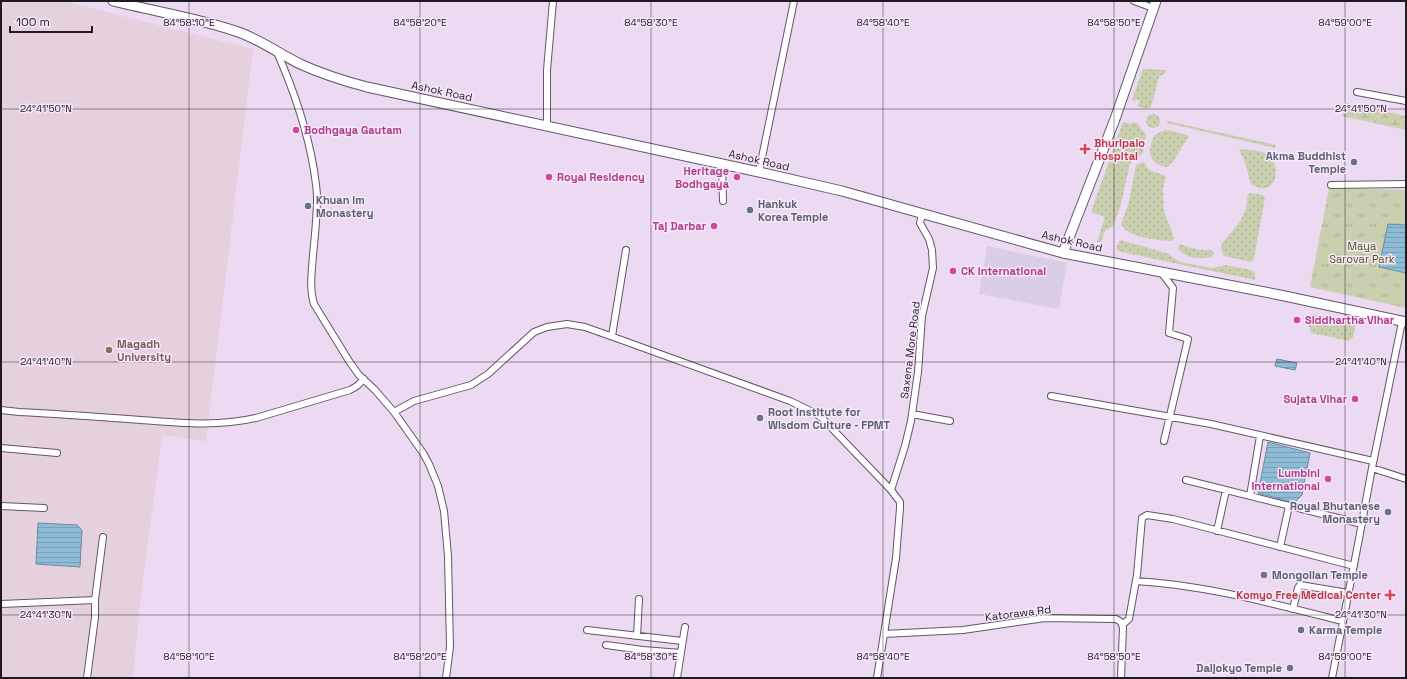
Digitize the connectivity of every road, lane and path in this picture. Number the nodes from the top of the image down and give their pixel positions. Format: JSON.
{"nodes":[{"id":1,"x":553,"y":1,"type":"edge"},
{"id":2,"x":794,"y":1,"type":"edge"},
{"id":3,"x":1134,"y":1,"type":"edge"},
{"id":4,"x":119,"y":2,"type":"edge"},
{"id":5,"x":1155,"y":5,"type":"edge"},
{"id":6,"x":276,"y":50,"type":"junction"},
{"id":7,"x":1357,"y":92,"type":"dead end"},
{"id":8,"x":1406,"y":101,"type":"edge"},
{"id":9,"x":547,"y":126,"type":"junction"},
{"id":10,"x":722,"y":164,"type":"junction"},
{"id":11,"x":759,"y":172,"type":"junction"},
{"id":12,"x":1406,"y":184,"type":"edge"},
{"id":13,"x":1331,"y":185,"type":"dead end"},
{"id":14,"x":723,"y":201,"type":"dead end"},
{"id":15,"x":922,"y":214,"type":"junction"},
{"id":16,"x":626,"y":250,"type":"dead end"},
{"id":17,"x":1063,"y":252,"type":"junction"},
{"id":18,"x":1161,"y":272,"type":"junction"},
{"id":19,"x":1404,"y":322,"type":"edge"},
{"id":20,"x":612,"y":336,"type":"junction"},
{"id":21,"x":364,"y":379,"type":"junction"},
{"id":22,"x":1051,"y":396,"type":"dead end"},
{"id":23,"x":1,"y":410,"type":"edge"},
{"id":24,"x":394,"y":412,"type":"junction"},
{"id":25,"x":912,"y":414,"type":"junction"},
{"id":26,"x":1169,"y":417,"type":"junction"},
{"id":27,"x":950,"y":421,"type":"dead end"},
{"id":28,"x":1260,"y":436,"type":"junction"},
{"id":29,"x":1164,"y":441,"type":"dead end"},
{"id":30,"x":1,"y":448,"type":"edge"},
{"id":31,"x":57,"y":453,"type":"dead end"},
{"id":32,"x":1373,"y":461,"type":"junction"},
{"id":33,"x":1372,"y":468,"type":"junction"},
{"id":34,"x":1406,"y":479,"type":"edge"},
{"id":35,"x":1186,"y":480,"type":"dead end"},
{"id":36,"x":891,"y":490,"type":"junction"},
{"id":37,"x":1226,"y":490,"type":"junction"},
{"id":38,"x":1250,"y":496,"type":"junction"},
{"id":39,"x":1,"y":506,"type":"edge"},
{"id":40,"x":1289,"y":506,"type":"junction"},
{"id":41,"x":44,"y":508,"type":"dead end"},
{"id":42,"x":1362,"y":524,"type":"junction"},
{"id":43,"x":1217,"y":531,"type":"junction"},
{"id":44,"x":103,"y":537,"type":"dead end"},
{"id":45,"x":1280,"y":547,"type":"junction"},
{"id":46,"x":1354,"y":566,"type":"junction"},
{"id":47,"x":1136,"y":581,"type":"junction"},
{"id":48,"x":1348,"y":594,"type":"junction"},
{"id":49,"x":639,"y":599,"type":"dead end"},
{"id":50,"x":95,"y":600,"type":"junction"},
{"id":51,"x":1,"y":604,"type":"edge"},
{"id":52,"x":1293,"y":609,"type":"junction"},
{"id":53,"x":1342,"y":621,"type":"junction"},
{"id":54,"x":1122,"y":625,"type":"junction"},
{"id":55,"x":685,"y":627,"type":"dead end"},
{"id":56,"x":588,"y":630,"type":"dead end"},
{"id":57,"x":884,"y":634,"type":"junction"},
{"id":58,"x":637,"y":636,"type":"junction"},
{"id":59,"x":682,"y":641,"type":"junction"},
{"id":60,"x":606,"y":646,"type":"dead end"},
{"id":61,"x":681,"y":653,"type":"junction"},
{"id":62,"x":87,"y":678,"type":"edge"},
{"id":63,"x":446,"y":678,"type":"edge"},
{"id":64,"x":677,"y":678,"type":"edge"},
{"id":65,"x":877,"y":678,"type":"edge"},
{"id":66,"x":1121,"y":678,"type":"edge"},
{"id":67,"x":1332,"y":678,"type":"edge"}],
"edges":[{"from":1,"to":9,"type":"street"},
{"from":2,"to":11,"type":"street"},
{"from":3,"to":5,"type":"street"},
{"from":4,"to":6,"type":"street","name":"Ashok Road"},
{"from":5,"to":17,"type":"street"},
{"from":6,"to":9,"type":"street","name":"Ashok Road"},
{"from":6,"to":21,"type":"street"},
{"from":7,"to":8,"type":"street"},
{"from":9,"to":10,"type":"street","name":"Ashok Road"},
{"from":10,"to":11,"type":"street","name":"Ashok Road"},
{"from":10,"to":14,"type":"street"},
{"from":11,"to":15,"type":"street","name":"Ashok Road"},
{"from":12,"to":13,"type":"street"},
{"from":15,"to":17,"type":"street","name":"Ashok Road"},
{"from":15,"to":25,"type":"street","name":"Saxena More Road"},
{"from":16,"to":20,"type":"street"},
{"from":17,"to":18,"type":"street","name":"Ashok Road"},
{"from":18,"to":19,"type":"street","name":"Ashok Road"},
{"from":18,"to":26,"type":"street"},
{"from":19,"to":32,"type":"street"},
{"from":20,"to":24,"type":"street"},
{"from":20,"to":36,"type":"street"},
{"from":21,"to":23,"type":"street"},
{"from":21,"to":24,"type":"street"},
{"from":22,"to":26,"type":"street"},
{"from":24,"to":63,"type":"street"},
{"from":25,"to":27,"type":"street"},
{"from":25,"to":36,"type":"street","name":"Saxena More Road"},
{"from":26,"to":28,"type":"street"},
{"from":26,"to":29,"type":"street"},
{"from":28,"to":32,"type":"street"},
{"from":28,"to":38,"type":"street"},
{"from":30,"to":31,"type":"street"},
{"from":32,"to":33,"type":"street"},
{"from":33,"to":34,"type":"street"},
{"from":33,"to":42,"type":"street"},
{"from":35,"to":37,"type":"street"},
{"from":36,"to":57,"type":"street"},
{"from":37,"to":38,"type":"street"},
{"from":37,"to":43,"type":"street"},
{"from":38,"to":40,"type":"street"},
{"from":39,"to":41,"type":"street"},
{"from":40,"to":42,"type":"street"},
{"from":40,"to":45,"type":"street"},
{"from":42,"to":46,"type":"street"},
{"from":43,"to":45,"type":"street"},
{"from":43,"to":47,"type":"street"},
{"from":44,"to":50,"type":"street"},
{"from":45,"to":46,"type":"street"},
{"from":46,"to":48,"type":"street"},
{"from":47,"to":52,"type":"street"},
{"from":47,"to":54,"type":"street"},
{"from":48,"to":52,"type":"street"},
{"from":48,"to":53,"type":"street"},
{"from":49,"to":58,"type":"street"},
{"from":50,"to":51,"type":"street"},
{"from":50,"to":62,"type":"street"},
{"from":52,"to":53,"type":"street"},
{"from":53,"to":67,"type":"street"},
{"from":54,"to":57,"type":"street","name":"Katorawa Rd"},
{"from":54,"to":66,"type":"street"},
{"from":55,"to":59,"type":"street"},
{"from":56,"to":58,"type":"street"},
{"from":57,"to":65,"type":"street"},
{"from":58,"to":59,"type":"street"},
{"from":59,"to":61,"type":"street"},
{"from":60,"to":61,"type":"street"},
{"from":61,"to":64,"type":"street"}]}
